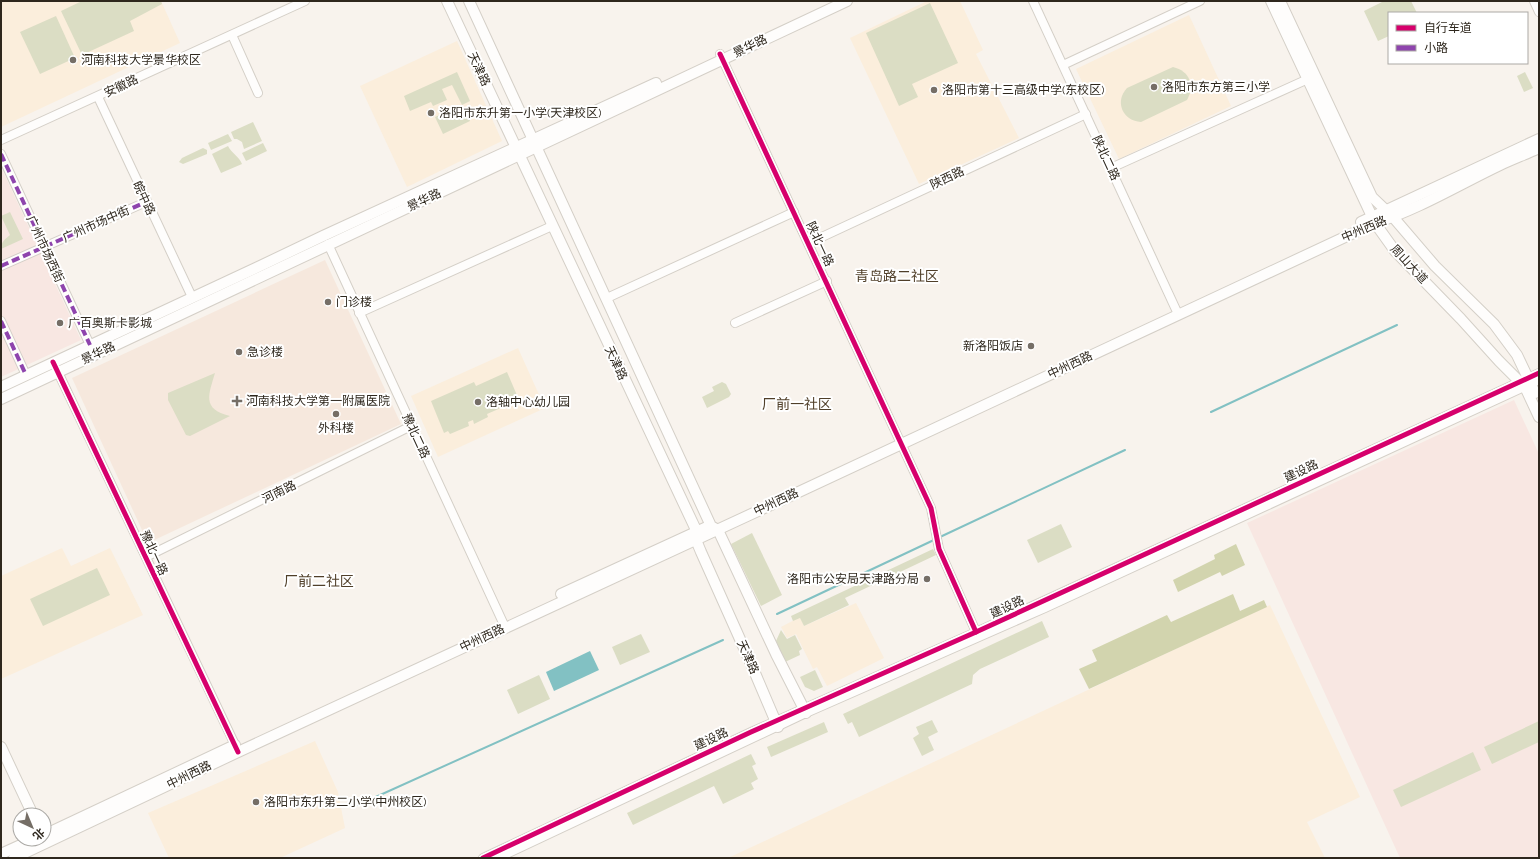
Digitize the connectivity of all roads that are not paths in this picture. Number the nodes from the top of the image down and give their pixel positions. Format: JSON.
{"nodes":[{"id":1,"x":305,"y":1,"type":"edge"},
{"id":2,"x":447,"y":1,"type":"edge"},
{"id":3,"x":469,"y":1,"type":"edge"},
{"id":4,"x":834,"y":1,"type":"edge"},
{"id":5,"x":847,"y":1,"type":"edge"},
{"id":6,"x":1033,"y":1,"type":"edge"},
{"id":7,"x":1200,"y":1,"type":"edge"},
{"id":8,"x":1271,"y":1,"type":"edge"},
{"id":9,"x":1280,"y":1,"type":"edge"},
{"id":10,"x":1534,"y":1,"type":"edge"},
{"id":11,"x":1539,"y":12,"type":"edge"},
{"id":12,"x":232,"y":35,"type":"junction"},
{"id":13,"x":721,"y":57,"type":"junction"},
{"id":14,"x":1063,"y":65,"type":"junction"},
{"id":15,"x":1308,"y":79,"type":"junction"},
{"id":16,"x":258,"y":93,"type":"dead end"},
{"id":17,"x":98,"y":97,"type":"junction"},
{"id":18,"x":1086,"y":114,"type":"junction"},
{"id":19,"x":1539,"y":139,"type":"edge"},
{"id":20,"x":1,"y":140,"type":"edge"},
{"id":21,"x":535,"y":144,"type":"junction"},
{"id":22,"x":1539,"y":148,"type":"edge"},
{"id":23,"x":518,"y":152,"type":"junction"},
{"id":24,"x":1,"y":154,"type":"edge"},
{"id":25,"x":1111,"y":168,"type":"junction"},
{"id":26,"x":146,"y":202,"type":"junction"},
{"id":27,"x":794,"y":212,"type":"junction"},
{"id":28,"x":1389,"y":213,"type":"junction"},
{"id":29,"x":1373,"y":220,"type":"junction"},
{"id":30,"x":552,"y":226,"type":"junction"},
{"id":31,"x":809,"y":243,"type":"junction"},
{"id":32,"x":328,"y":244,"type":"junction"},
{"id":33,"x":44,"y":247,"type":"junction"},
{"id":34,"x":1,"y":266,"type":"edge"},
{"id":35,"x":827,"y":281,"type":"junction"},
{"id":36,"x":192,"y":297,"type":"junction"},
{"id":37,"x":607,"y":298,"type":"junction"},
{"id":38,"x":1177,"y":311,"type":"junction"},
{"id":39,"x":359,"y":313,"type":"junction"},
{"id":40,"x":1,"y":321,"type":"edge"},
{"id":41,"x":735,"y":323,"type":"dead end"},
{"id":42,"x":90,"y":345,"type":"junction"},
{"id":43,"x":53,"y":362,"type":"junction"},
{"id":44,"x":58,"y":372,"type":"junction"},
{"id":45,"x":1539,"y":373,"type":"edge"},
{"id":46,"x":26,"y":375,"type":"junction"},
{"id":47,"x":1529,"y":382,"type":"edge"},
{"id":48,"x":1,"y":387,"type":"edge"},
{"id":49,"x":1,"y":399,"type":"edge"},
{"id":50,"x":1539,"y":402,"type":"edge"},
{"id":51,"x":1539,"y":417,"type":"edge"},
{"id":52,"x":411,"y":426,"type":"junction"},
{"id":53,"x":901,"y":440,"type":"junction"},
{"id":54,"x":714,"y":528,"type":"junction"},
{"id":55,"x":696,"y":536,"type":"junction"},
{"id":56,"x":146,"y":557,"type":"junction"},
{"id":57,"x":503,"y":625,"type":"junction"},
{"id":58,"x":976,"y":632,"type":"junction"},
{"id":59,"x":805,"y":711,"type":"junction"},
{"id":60,"x":777,"y":724,"type":"junction"},
{"id":61,"x":1,"y":747,"type":"edge"},
{"id":62,"x":237,"y":748,"type":"junction"},
{"id":63,"x":30,"y":807,"type":"edge"},
{"id":64,"x":52,"y":835,"type":"edge"},
{"id":65,"x":16,"y":847,"type":"edge"},
{"id":66,"x":31,"y":847,"type":"edge"},
{"id":67,"x":1,"y":854,"type":"edge"},
{"id":68,"x":14,"y":858,"type":"edge"},
{"id":69,"x":483,"y":858,"type":"edge"},
{"id":70,"x":498,"y":858,"type":"edge"}],
"edges":[{"from":1,"to":12,"type":"street","name":"安徽路"},
{"from":2,"to":23,"type":"main road","name":"天津路"},
{"from":3,"to":21,"type":"main road","name":"天津路"},
{"from":4,"to":13,"type":"main road","name":"景华路"},
{"from":5,"to":13,"type":"main road","name":"景华路"},
{"from":6,"to":14,"type":"street","name":"陕北二路"},
{"from":7,"to":14,"type":"street"},
{"from":8,"to":15,"type":"main road","name":"周山大道"},
{"from":9,"to":28,"type":"main road","name":"周山大道"},
{"from":10,"to":11,"type":"street"},
{"from":12,"to":16,"type":"street"},
{"from":12,"to":17,"type":"street","name":"安徽路"},
{"from":13,"to":21,"type":"main road","name":"景华路"},
{"from":13,"to":27,"type":"street","name":"陕北一路"},
{"from":14,"to":18,"type":"street","name":"陕北二路"},
{"from":15,"to":25,"type":"street"},
{"from":15,"to":29,"type":"main road","name":"周山大道"},
{"from":17,"to":20,"type":"street","name":"安徽路"},
{"from":17,"to":26,"type":"street","name":"皖中路"},
{"from":18,"to":25,"type":"street","name":"陕北二路"},
{"from":18,"to":31,"type":"street","name":"陕西路"},
{"from":19,"to":28,"type":"main road","name":"中州西路"},
{"from":21,"to":23,"type":"main road","name":"景华路"},
{"from":21,"to":37,"type":"main road","name":"天津路"},
{"from":22,"to":28,"type":"main road","name":"中州西路"},
{"from":23,"to":30,"type":"main road","name":"天津路"},
{"from":23,"to":32,"type":"main road","name":"景华路"},
{"from":23,"to":36,"type":"main road","name":"景华路"},
{"from":24,"to":33,"type":"street","name":"广州市场西街"},
{"from":25,"to":38,"type":"street","name":"陕北二路"},
{"from":26,"to":33,"type":"street","name":"广州市场中街"},
{"from":26,"to":36,"type":"street","name":"皖中路"},
{"from":27,"to":31,"type":"street","name":"陕北一路"},
{"from":27,"to":37,"type":"street"},
{"from":28,"to":29,"type":"main road","name":"中州西路"},
{"from":28,"to":47,"type":"main road","name":"周山大道"},
{"from":29,"to":38,"type":"main road","name":"中州西路"},
{"from":29,"to":47,"type":"main road","name":"周山大道"},
{"from":30,"to":39,"type":"street"},
{"from":30,"to":55,"type":"main road","name":"天津路"},
{"from":31,"to":35,"type":"street","name":"陕北一路"},
{"from":32,"to":39,"type":"street","name":"豫北二路"},
{"from":32,"to":44,"type":"main road","name":"景华路"},
{"from":33,"to":34,"type":"street","name":"广州市场中街"},
{"from":33,"to":42,"type":"street","name":"广州市场西街"},
{"from":35,"to":41,"type":"street"},
{"from":35,"to":53,"type":"street","name":"陕北一路"},
{"from":36,"to":42,"type":"main road","name":"景华路"},
{"from":37,"to":54,"type":"main road","name":"天津路"},
{"from":38,"to":53,"type":"main road","name":"中州西路"},
{"from":39,"to":52,"type":"street","name":"豫北二路"},
{"from":40,"to":46,"type":"street"},
{"from":42,"to":43,"type":"main road","name":"景华路"},
{"from":43,"to":44,"type":"street","name":"豫北一路"},
{"from":43,"to":46,"type":"main road","name":"景华路"},
{"from":44,"to":49,"type":"main road","name":"景华路"},
{"from":44,"to":56,"type":"street","name":"豫北一路"},
{"from":45,"to":47,"type":"street","name":"建设路"},
{"from":46,"to":48,"type":"main road","name":"景华路"},
{"from":47,"to":50,"type":"main road","name":"周山大道"},
{"from":47,"to":51,"type":"main road","name":"周山大道"},
{"from":47,"to":58,"type":"street","name":"建设路"},
{"from":47,"to":59,"type":"street","name":"建设路"},
{"from":52,"to":56,"type":"street","name":"河南路"},
{"from":52,"to":57,"type":"street","name":"豫北二路"},
{"from":53,"to":54,"type":"main road","name":"中州西路"},
{"from":53,"to":58,"type":"street","name":"陕北一路"},
{"from":54,"to":55,"type":"main road","name":"中州西路"},
{"from":54,"to":59,"type":"main road","name":"天津路"},
{"from":55,"to":57,"type":"main road","name":"中州西路"},
{"from":55,"to":60,"type":"main road","name":"天津路"},
{"from":56,"to":62,"type":"street","name":"豫北一路"},
{"from":57,"to":62,"type":"main road","name":"中州西路"},
{"from":58,"to":59,"type":"street","name":"建设路"},
{"from":59,"to":60,"type":"street","name":"建设路"},
{"from":60,"to":69,"type":"street","name":"建设路"},
{"from":60,"to":70,"type":"street","name":"建设路"},
{"from":61,"to":63,"type":"main road"},
{"from":62,"to":64,"type":"main road","name":"中州西路"},
{"from":65,"to":67,"type":"main road"},
{"from":66,"to":68,"type":"main road","name":"中州西路"}]}
